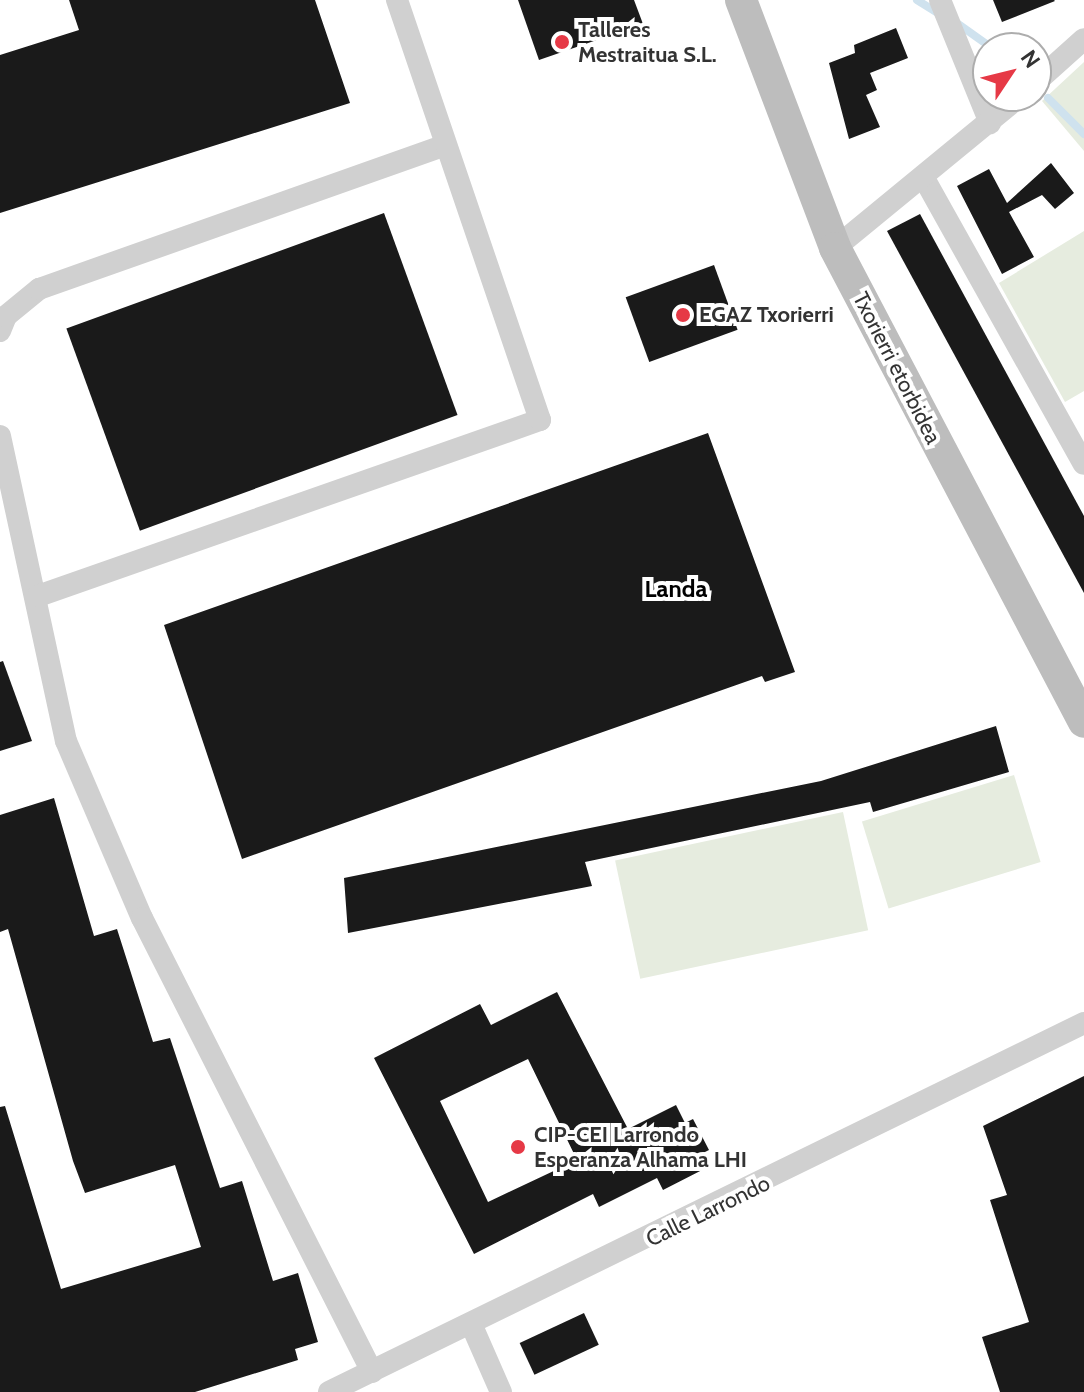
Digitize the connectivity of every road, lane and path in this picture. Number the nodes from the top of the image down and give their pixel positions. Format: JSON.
{"nodes":[{"id":1,"x":397,"y":0,"type":"edge"},
{"id":2,"x":741,"y":0,"type":"edge"},
{"id":3,"x":940,"y":0,"type":"edge"},
{"id":4,"x":1084,"y":39,"type":"edge"},
{"id":5,"x":1052,"y":68,"type":"edge"},
{"id":6,"x":1002,"y":112,"type":"edge"},
{"id":7,"x":990,"y":123,"type":"junction"},
{"id":8,"x":445,"y":145,"type":"junction"},
{"id":9,"x":925,"y":180,"type":"junction"},
{"id":10,"x":835,"y":248,"type":"junction"},
{"id":11,"x":0,"y":331,"type":"edge"},
{"id":12,"x":0,"y":436,"type":"edge"},
{"id":13,"x":1084,"y":464,"type":"edge"},
{"id":14,"x":3,"y":469,"type":"edge"},
{"id":15,"x":38,"y":596,"type":"junction"},
{"id":16,"x":1084,"y":722,"type":"edge"},
{"id":17,"x":1084,"y":1023,"type":"edge"},
{"id":18,"x":472,"y":1326,"type":"junction"},
{"id":19,"x":372,"y":1372,"type":"junction"},
{"id":20,"x":329,"y":1392,"type":"edge"},
{"id":21,"x":501,"y":1392,"type":"edge"}],
"edges":[{"from":1,"to":8,"type":"street"},
{"from":2,"to":10,"type":"street","name":"Txorierri etorbidea"},
{"from":3,"to":7,"type":"street"},
{"from":4,"to":5,"type":"street"},
{"from":6,"to":7,"type":"street"},
{"from":7,"to":9,"type":"street"},
{"from":8,"to":11,"type":"street"},
{"from":8,"to":15,"type":"street"},
{"from":9,"to":10,"type":"street"},
{"from":9,"to":13,"type":"street"},
{"from":10,"to":16,"type":"street","name":"Txorierri etorbidea"},
{"from":12,"to":14,"type":"street"},
{"from":14,"to":15,"type":"street"},
{"from":15,"to":19,"type":"street"},
{"from":17,"to":18,"type":"street","name":"Calle Larrondo"},
{"from":18,"to":19,"type":"street","name":"Calle Larrondo"},
{"from":18,"to":21,"type":"street"},
{"from":19,"to":20,"type":"street","name":"Calle Larrondo"}]}
